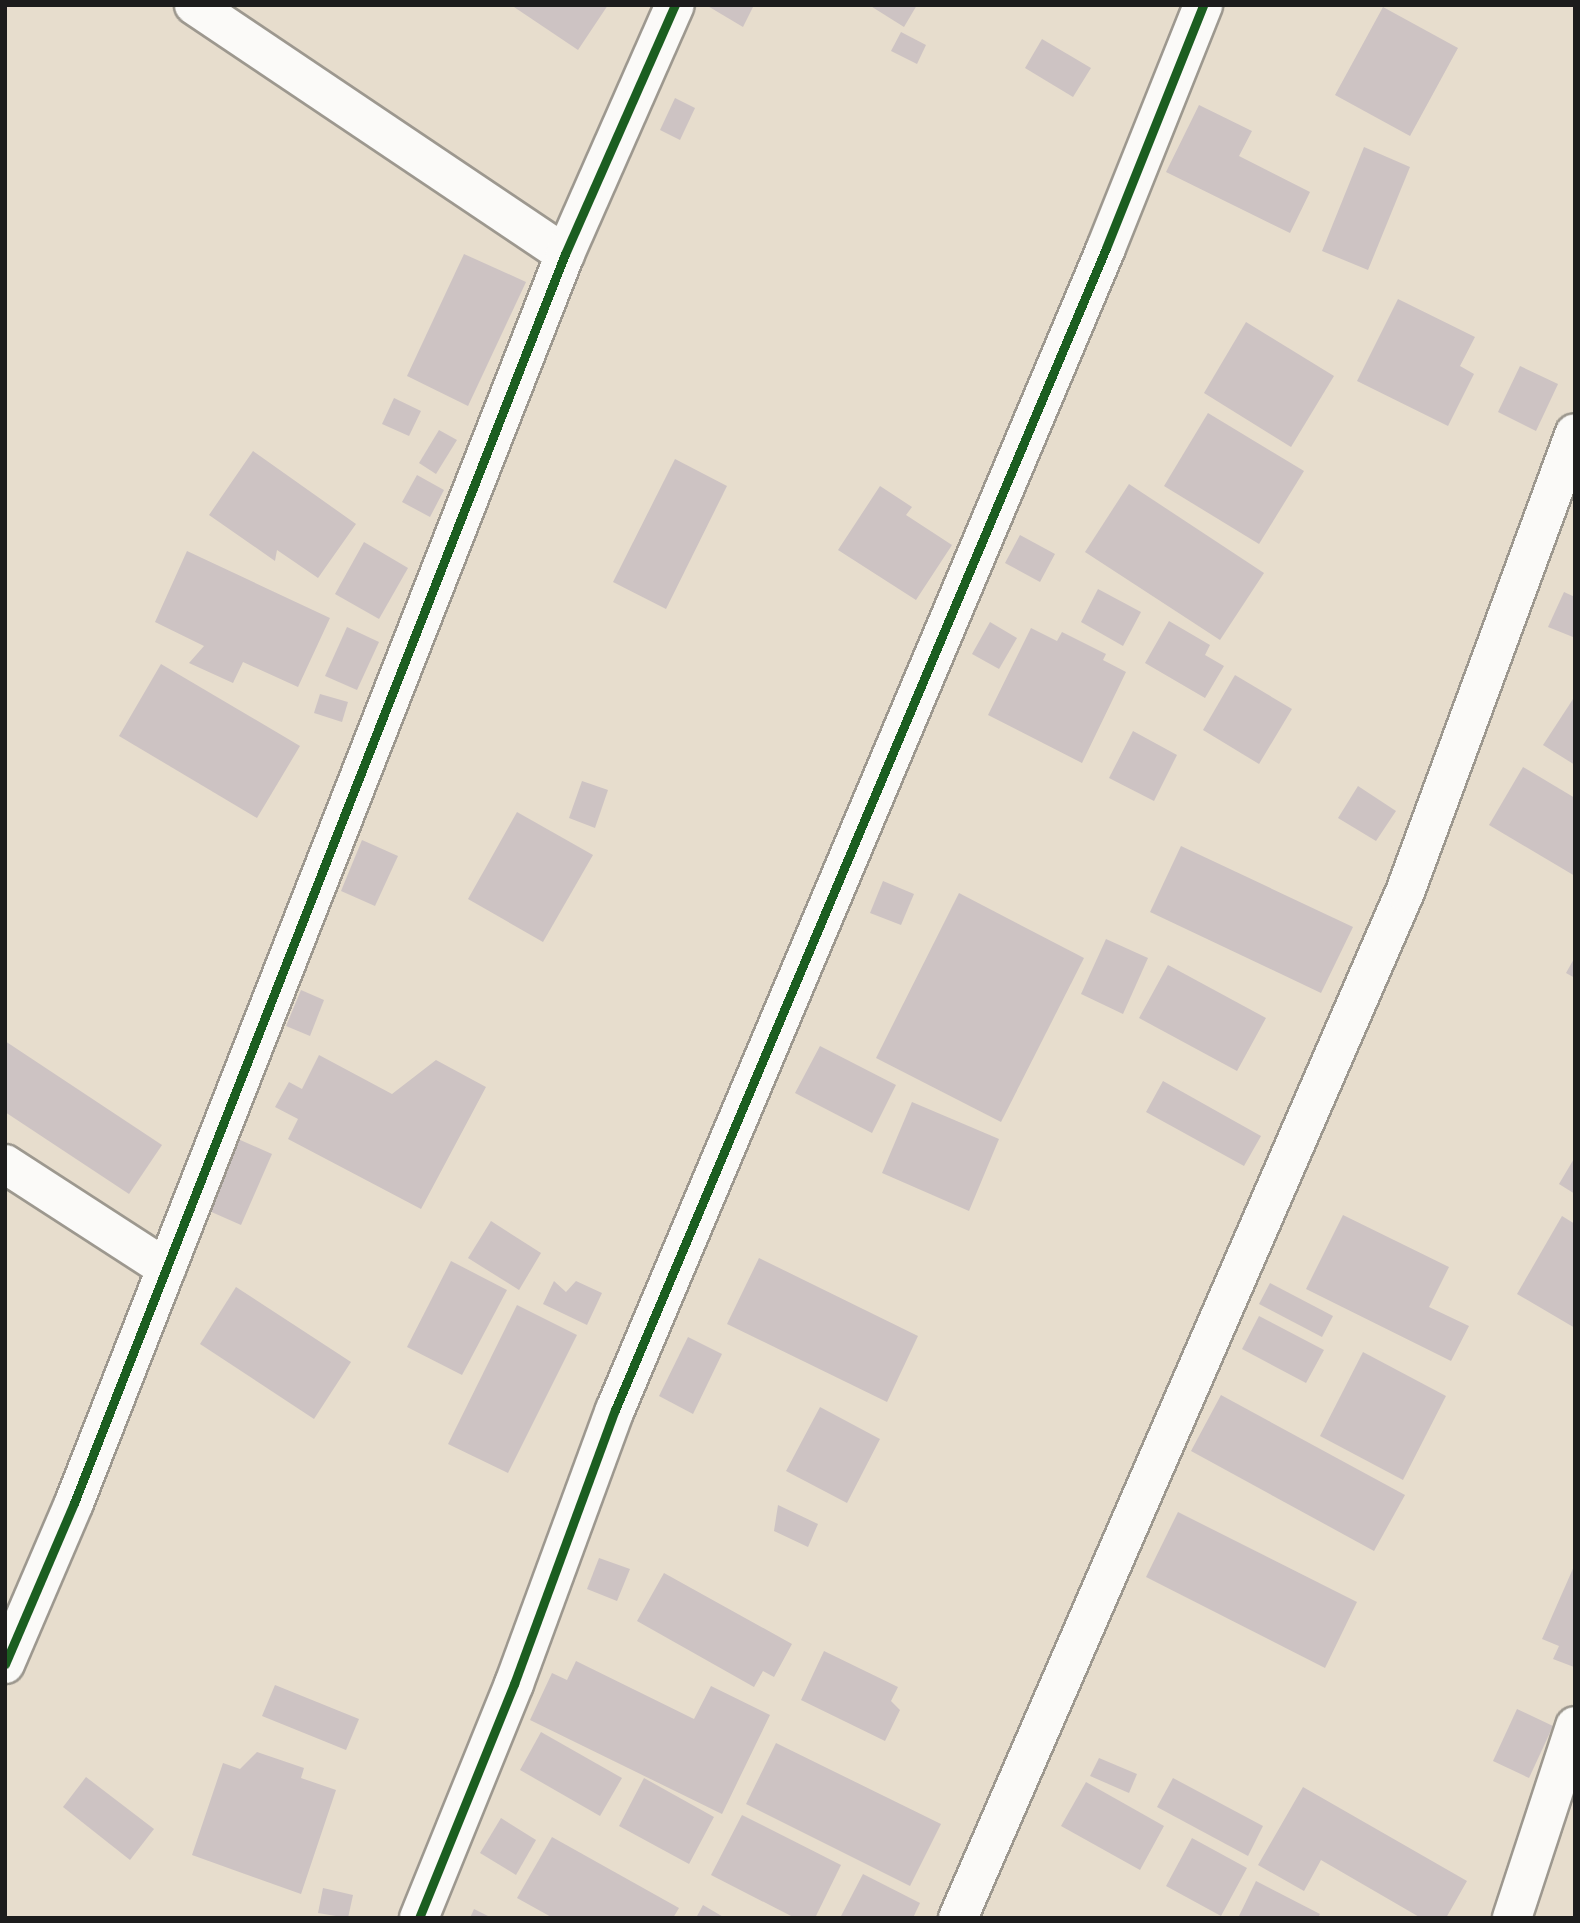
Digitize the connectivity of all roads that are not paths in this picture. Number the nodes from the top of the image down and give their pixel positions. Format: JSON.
{"nodes":[{"id":1,"x":194,"y":5,"type":"edge"},
{"id":2,"x":676,"y":5,"type":"edge"},
{"id":3,"x":1203,"y":5,"type":"edge"},
{"id":4,"x":565,"y":254,"type":"junction"},
{"id":5,"x":1575,"y":433,"type":"edge"},
{"id":6,"x":5,"y":1164,"type":"edge"},
{"id":7,"x":166,"y":1268,"type":"junction"},
{"id":8,"x":5,"y":1664,"type":"edge"},
{"id":9,"x":1575,"y":1726,"type":"edge"},
{"id":10,"x":419,"y":1918,"type":"edge"},
{"id":11,"x":958,"y":1918,"type":"edge"},
{"id":12,"x":1512,"y":1918,"type":"edge"}],
"edges":[{"from":1,"to":4,"type":"street"},
{"from":2,"to":4,"type":"street"},
{"from":3,"to":10,"type":"street"},
{"from":4,"to":7,"type":"street"},
{"from":5,"to":11,"type":"street"},
{"from":6,"to":7,"type":"street"},
{"from":7,"to":8,"type":"street"},
{"from":9,"to":12,"type":"street"}]}
